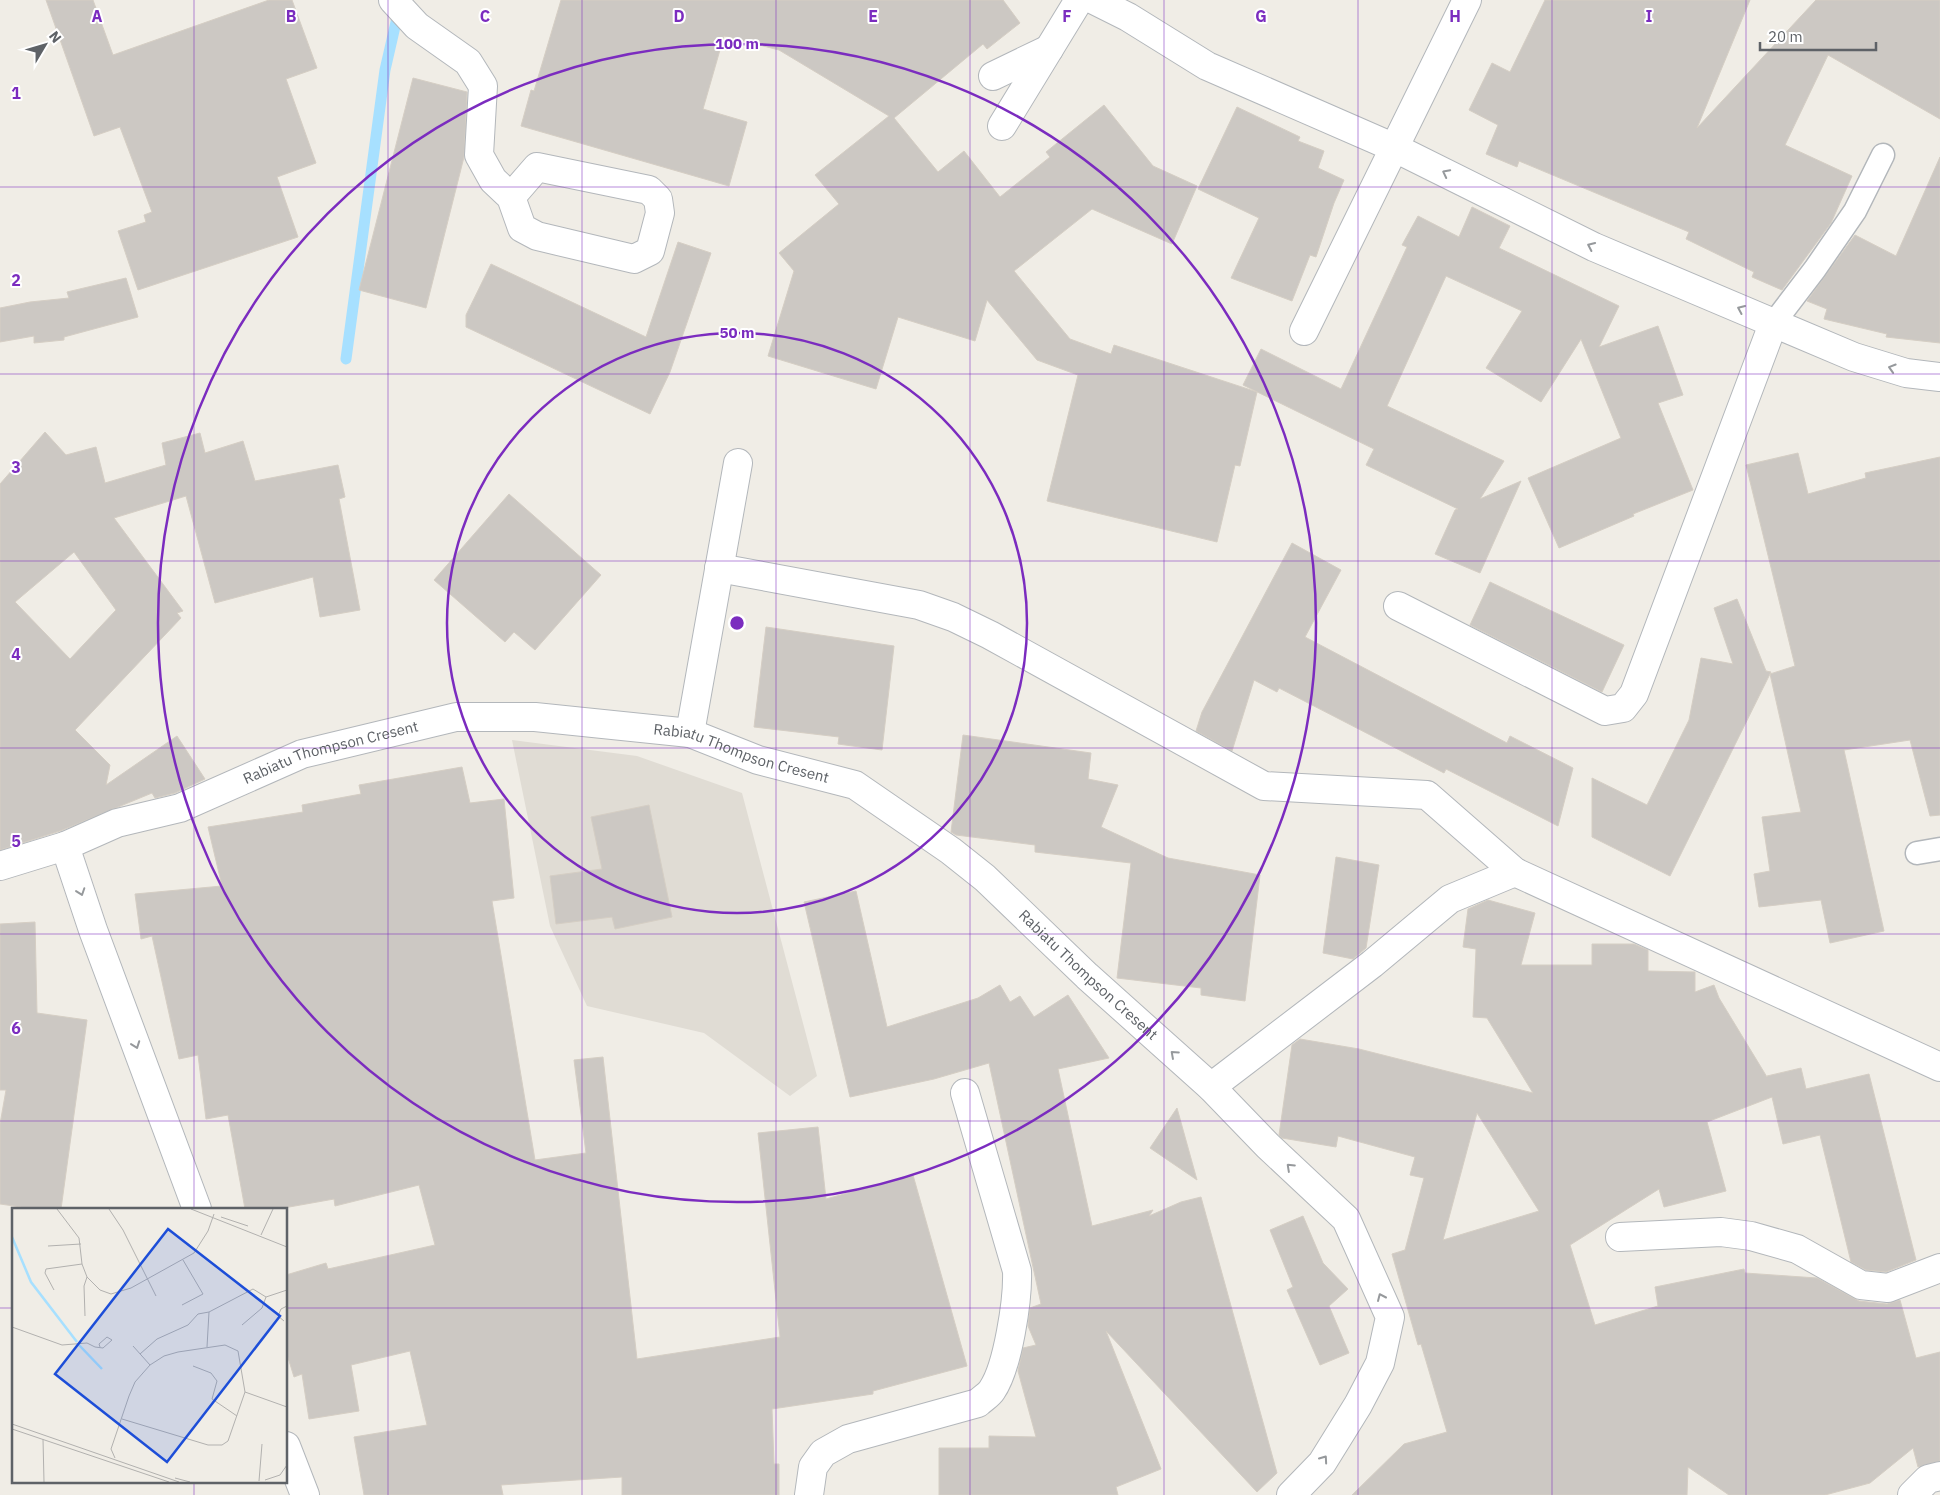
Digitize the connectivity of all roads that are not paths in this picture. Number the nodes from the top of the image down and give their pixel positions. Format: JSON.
{"nodes":[{"id":1,"x":393,"y":0,"type":"edge"},
{"id":2,"x":1079,"y":0,"type":"edge"},
{"id":3,"x":1094,"y":0,"type":"edge"},
{"id":4,"x":1467,"y":0,"type":"edge"},
{"id":5,"x":1049,"y":49,"type":"junction"},
{"id":6,"x":993,"y":76,"type":"dead end"},
{"id":7,"x":1002,"y":126,"type":"dead end"},
{"id":8,"x":1395,"y":148,"type":"junction"},
{"id":9,"x":1883,"y":155,"type":"dead end"},
{"id":10,"x":512,"y":197,"type":"junction"},
{"id":11,"x":1773,"y":324,"type":"junction"},
{"id":12,"x":1304,"y":331,"type":"dead end"},
{"id":13,"x":1940,"y":376,"type":"edge"},
{"id":14,"x":738,"y":463,"type":"dead end"},
{"id":15,"x":719,"y":568,"type":"junction"},
{"id":16,"x":1398,"y":606,"type":"dead end"},
{"id":17,"x":690,"y":733,"type":"junction"},
{"id":18,"x":65,"y":846,"type":"junction"},
{"id":19,"x":1940,"y":849,"type":"edge"},
{"id":20,"x":1917,"y":852,"type":"dead end"},
{"id":21,"x":0,"y":866,"type":"edge"},
{"id":22,"x":1515,"y":872,"type":"junction"},
{"id":23,"x":1940,"y":1067,"type":"edge"},
{"id":24,"x":1211,"y":1087,"type":"junction"},
{"id":25,"x":965,"y":1093,"type":"dead end"},
{"id":26,"x":197,"y":1208,"type":"edge"},
{"id":27,"x":1620,"y":1237,"type":"dead end"},
{"id":28,"x":1940,"y":1268,"type":"edge"},
{"id":29,"x":288,"y":1451,"type":"edge"},
{"id":30,"x":1940,"y":1476,"type":"edge"},
{"id":31,"x":305,"y":1495,"type":"edge"},
{"id":32,"x":809,"y":1495,"type":"edge"},
{"id":33,"x":1291,"y":1495,"type":"edge"},
{"id":34,"x":1912,"y":1495,"type":"edge"}],
"edges":[{"from":1,"to":10,"type":"street"},
{"from":2,"to":5,"type":"street"},
{"from":3,"to":8,"type":"street"},
{"from":4,"to":8,"type":"street"},
{"from":5,"to":6,"type":"street"},
{"from":5,"to":7,"type":"street"},
{"from":11,"to":8,"type":"street","one_way":true},
{"from":8,"to":12,"type":"street"},
{"from":9,"to":11,"type":"lane"},
{"from":10,"to":10,"type":"street"},
{"from":13,"to":11,"type":"street","one_way":true},
{"from":11,"to":16,"type":"street"},
{"from":14,"to":15,"type":"street"},
{"from":15,"to":17,"type":"street"},
{"from":15,"to":22,"type":"street"},
{"from":17,"to":18,"type":"street","name":"Rabiatu Thompson Cresent"},
{"from":24,"to":17,"type":"street","name":"Rabiatu Thompson Cresent","one_way":true},
{"from":18,"to":21,"type":"street","name":"Rabiatu Thompson Cresent"},
{"from":18,"to":26,"type":"street","one_way":true},
{"from":19,"to":20,"type":"lane"},
{"from":22,"to":23,"type":"street"},
{"from":22,"to":24,"type":"street"},
{"from":33,"to":24,"type":"street","name":"Rabiatu Thompson Cresent","one_way":true},
{"from":25,"to":32,"type":"street"},
{"from":27,"to":28,"type":"street"},
{"from":29,"to":31,"type":"street"},
{"from":30,"to":34,"type":"street"}]}
